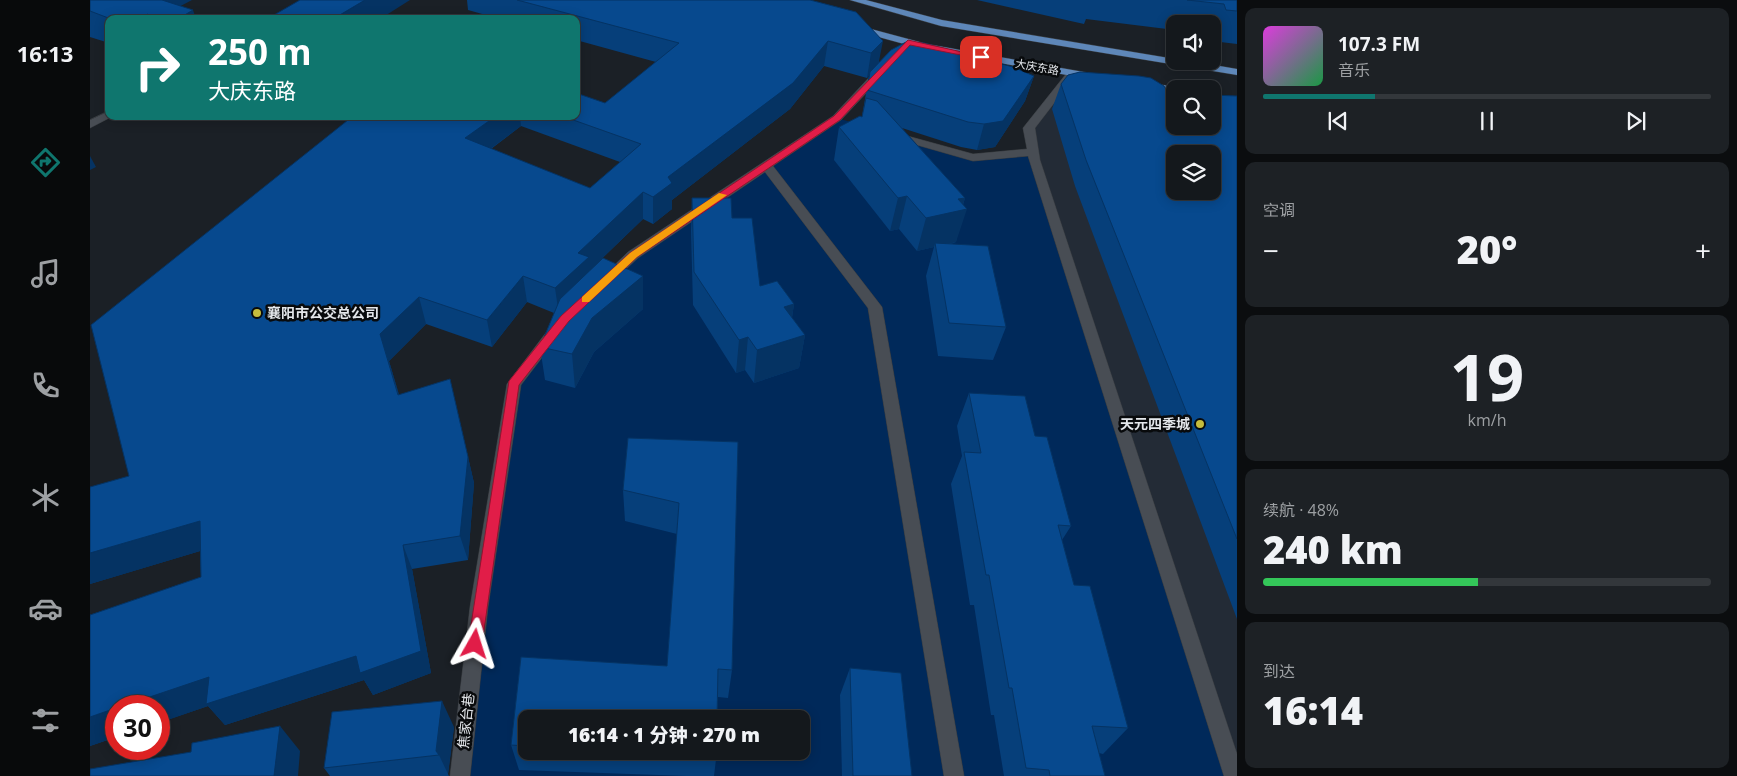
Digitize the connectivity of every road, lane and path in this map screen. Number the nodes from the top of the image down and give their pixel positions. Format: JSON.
{"nodes":[{"id":1,"x":855,"y":0,"type":"edge"},
{"id":2,"x":842,"y":24,"type":"edge"},
{"id":3,"x":908,"y":42,"type":"junction"},
{"id":4,"x":1237,"y":72,"type":"edge"},
{"id":5,"x":1073,"y":73,"type":"junction"},
{"id":6,"x":1110,"y":79,"type":"edge"},
{"id":7,"x":1138,"y":84,"type":"edge"},
{"id":8,"x":1166,"y":89,"type":"edge"},
{"id":9,"x":105,"y":116,"type":"edge"},
{"id":10,"x":90,"y":124,"type":"edge"},
{"id":11,"x":882,"y":132,"type":"edge"},
{"id":12,"x":1033,"y":152,"type":"junction"},
{"id":13,"x":766,"y":165,"type":"junction"},
{"id":14,"x":592,"y":293,"type":"edge"},
{"id":15,"x":565,"y":319,"type":"edge"},
{"id":16,"x":460,"y":776,"type":"edge"},
{"id":17,"x":954,"y":776,"type":"edge"},
{"id":18,"x":1234,"y":776,"type":"edge"}],
"edges":[{"from":1,"to":4,"type":"main road"},
{"from":2,"to":3,"type":"main road","name":"大庆东路"},
{"from":3,"to":5,"type":"main road","name":"大庆东路"},
{"from":3,"to":13,"type":"street"},
{"from":5,"to":6,"type":"main road","name":"大庆东路"},
{"from":5,"to":12,"type":"street"},
{"from":7,"to":8,"type":"main road"},
{"from":9,"to":10,"type":"street"},
{"from":11,"to":12,"type":"street"},
{"from":12,"to":18,"type":"street"},
{"from":13,"to":14,"type":"street"},
{"from":13,"to":17,"type":"street"},
{"from":15,"to":16,"type":"street","name":"焦家台巷"}]}
